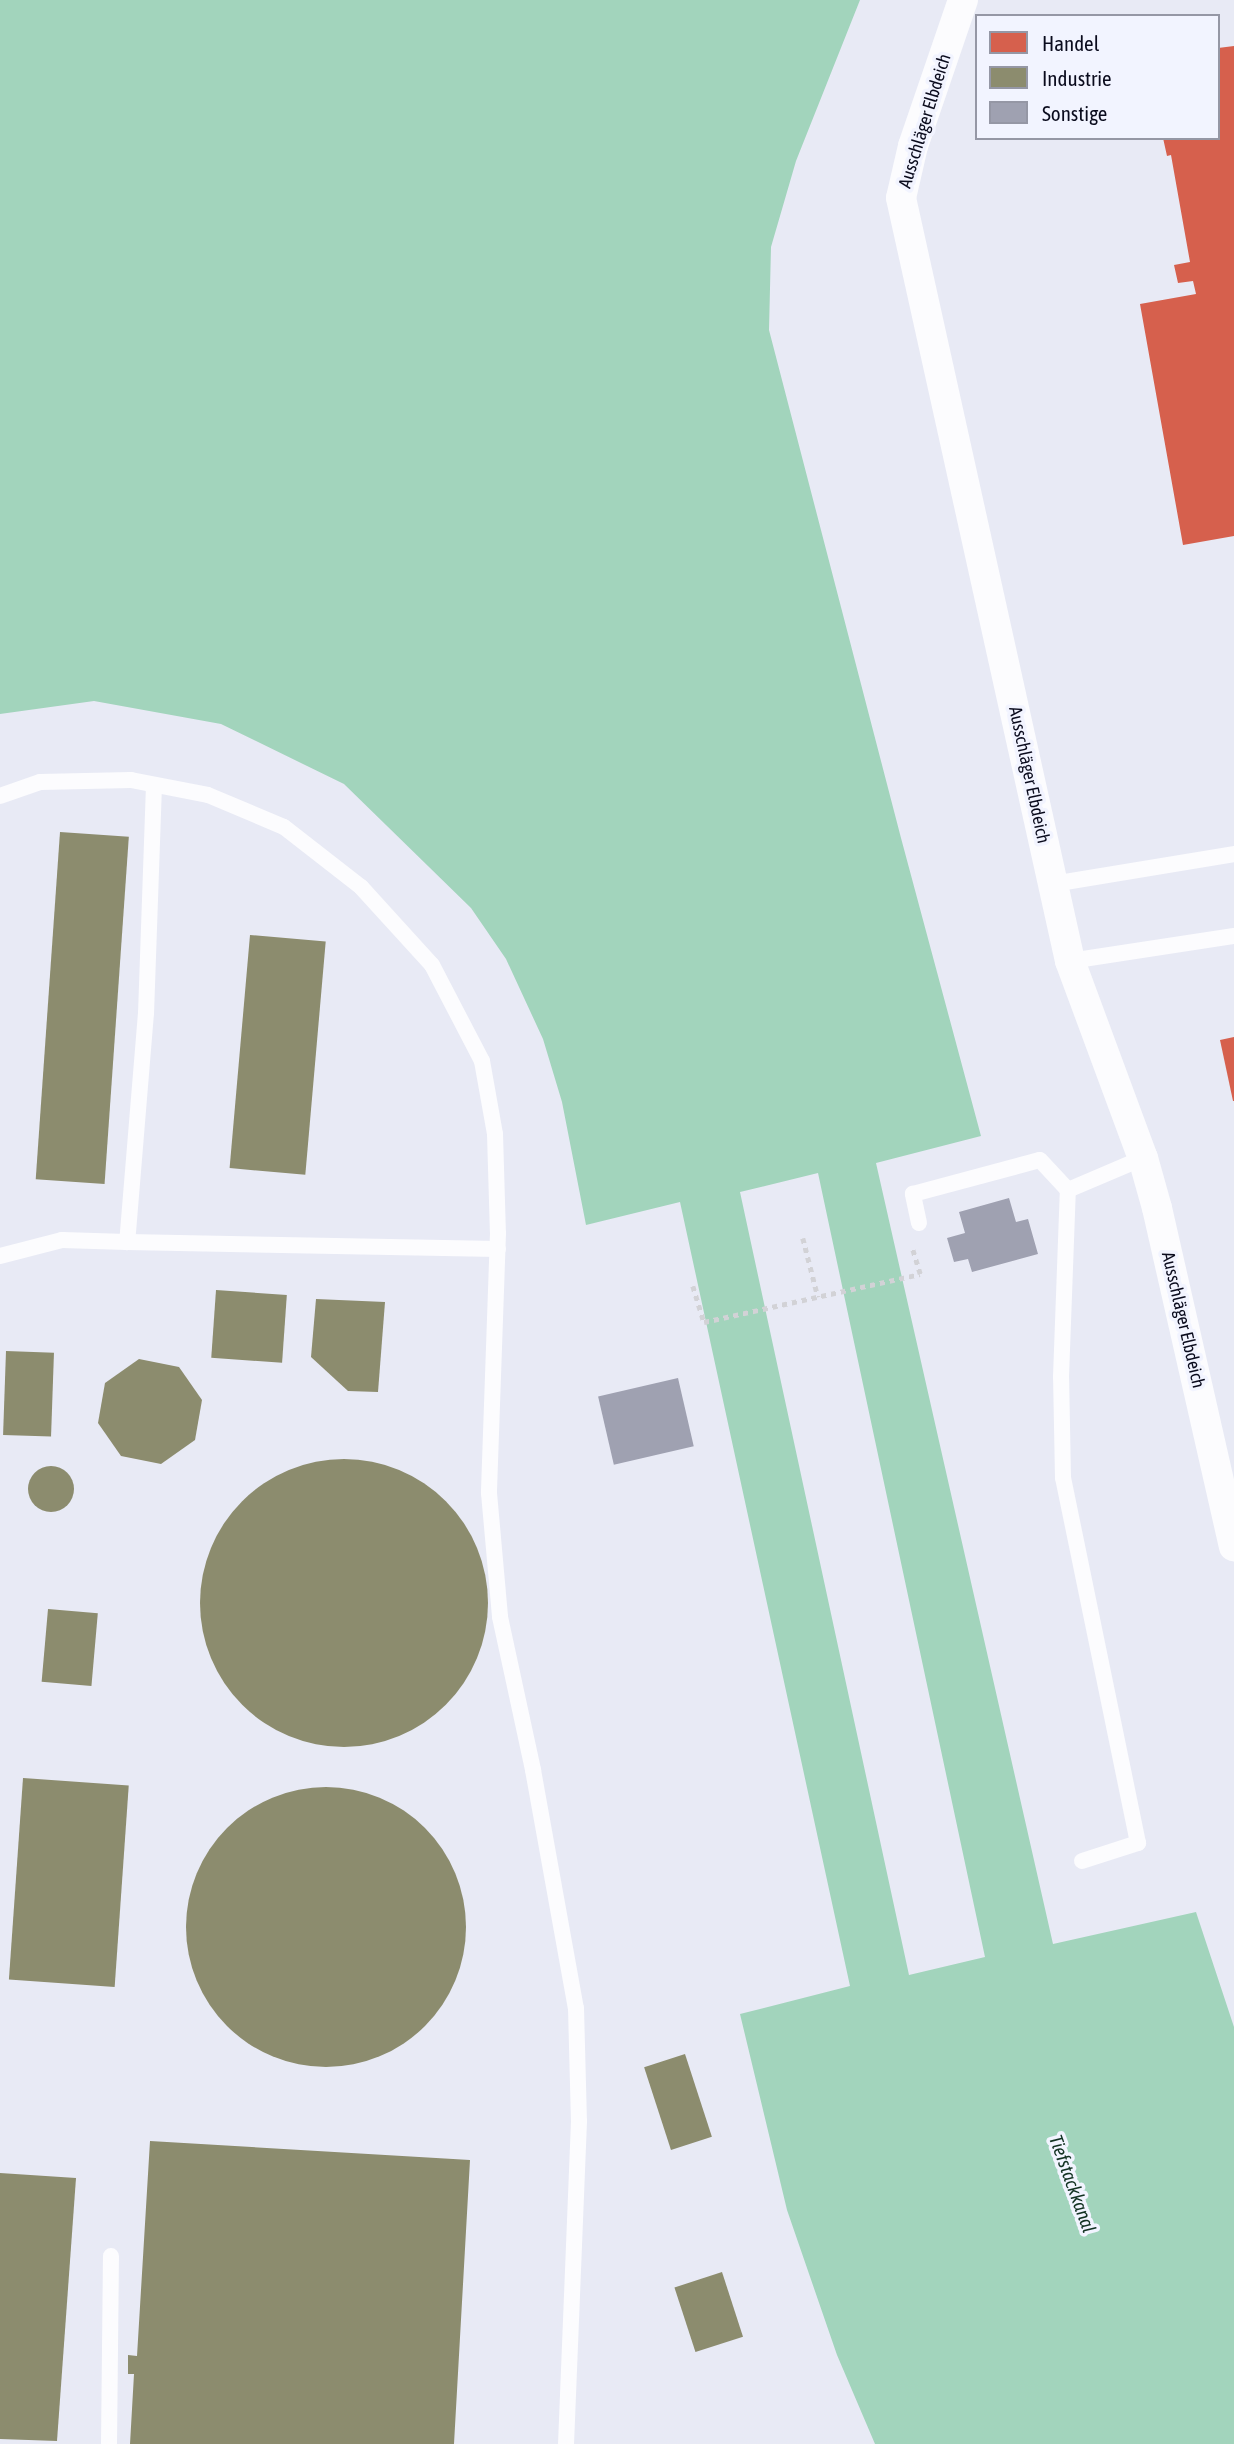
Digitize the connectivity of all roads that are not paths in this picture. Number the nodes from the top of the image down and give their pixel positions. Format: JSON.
{"nodes":[{"id":1,"x":963,"y":0,"type":"edge"},
{"id":2,"x":154,"y":785,"type":"junction"},
{"id":3,"x":0,"y":796,"type":"edge"},
{"id":4,"x":1234,"y":854,"type":"edge"},
{"id":5,"x":1053,"y":884,"type":"junction"},
{"id":6,"x":1234,"y":936,"type":"edge"},
{"id":7,"x":1070,"y":961,"type":"junction"},
{"id":8,"x":1143,"y":1158,"type":"junction"},
{"id":9,"x":1068,"y":1190,"type":"junction"},
{"id":10,"x":919,"y":1223,"type":"dead end"},
{"id":11,"x":127,"y":1242,"type":"junction"},
{"id":12,"x":498,"y":1249,"type":"junction"},
{"id":13,"x":0,"y":1256,"type":"edge"},
{"id":14,"x":1234,"y":1546,"type":"edge"},
{"id":15,"x":1082,"y":1861,"type":"dead end"},
{"id":16,"x":111,"y":2256,"type":"dead end"},
{"id":17,"x":109,"y":2444,"type":"edge"},
{"id":18,"x":566,"y":2444,"type":"edge"}],
"edges":[{"from":1,"to":5,"type":"street","name":"Ausschläger Elbdeich"},
{"from":2,"to":3,"type":"lane"},
{"from":2,"to":11,"type":"lane"},
{"from":2,"to":12,"type":"lane"},
{"from":4,"to":5,"type":"lane"},
{"from":5,"to":7,"type":"street","name":"Ausschläger Elbdeich"},
{"from":6,"to":7,"type":"lane"},
{"from":7,"to":8,"type":"street","name":"Ausschläger Elbdeich"},
{"from":8,"to":9,"type":"lane"},
{"from":8,"to":14,"type":"street","name":"Ausschläger Elbdeich"},
{"from":9,"to":10,"type":"lane"},
{"from":9,"to":15,"type":"lane"},
{"from":11,"to":12,"type":"lane"},
{"from":11,"to":13,"type":"lane"},
{"from":12,"to":18,"type":"lane"},
{"from":16,"to":17,"type":"lane"}]}
